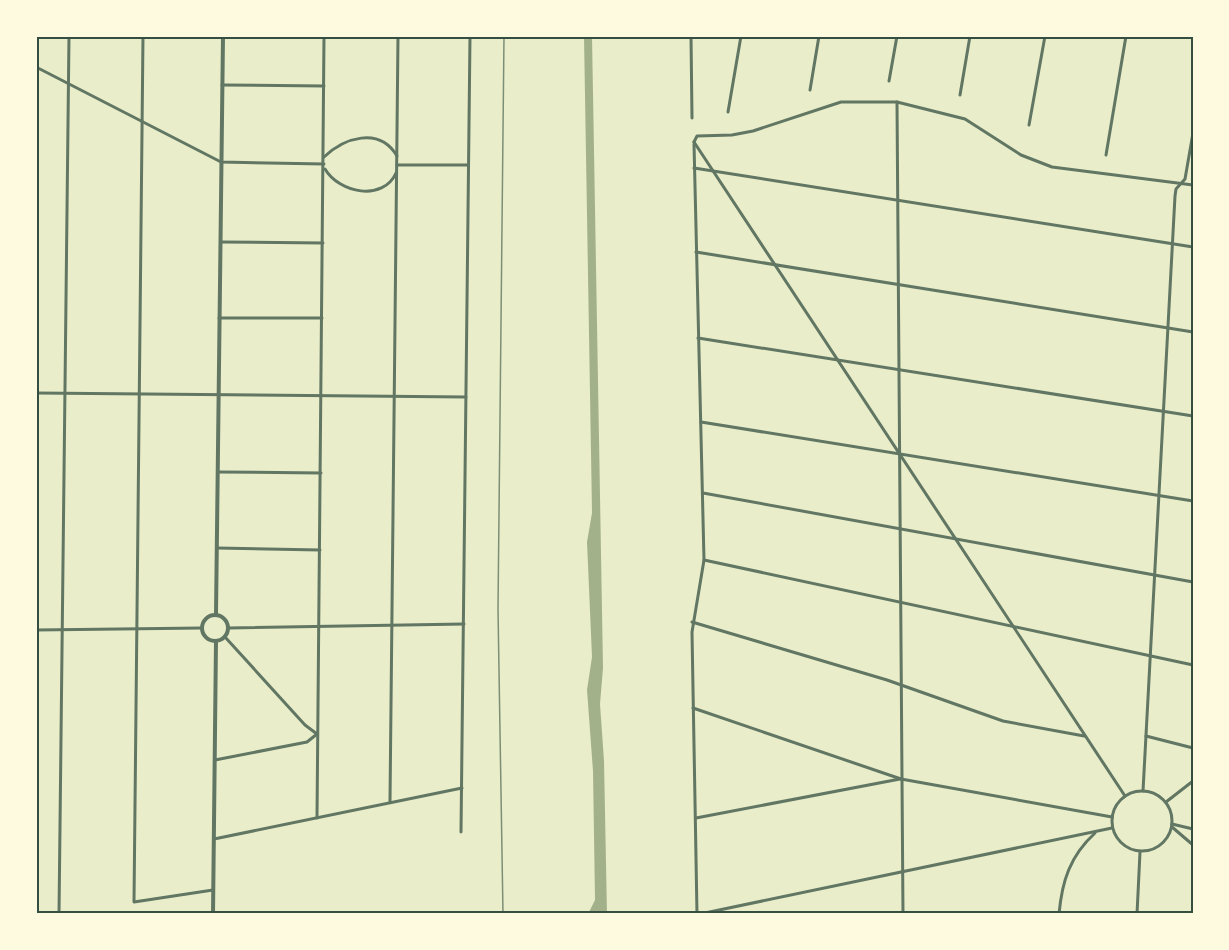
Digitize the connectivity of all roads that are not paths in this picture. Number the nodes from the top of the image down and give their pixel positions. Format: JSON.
{"nodes":[{"id":1,"x":69,"y":36,"type":"edge"},
{"id":2,"x":143,"y":36,"type":"edge"},
{"id":3,"x":223,"y":36,"type":"edge"},
{"id":4,"x":324,"y":36,"type":"edge"},
{"id":5,"x":398,"y":36,"type":"edge"},
{"id":6,"x":470,"y":36,"type":"edge"},
{"id":7,"x":691,"y":36,"type":"edge"},
{"id":8,"x":741,"y":36,"type":"edge"},
{"id":9,"x":819,"y":36,"type":"edge"},
{"id":10,"x":897,"y":36,"type":"edge"},
{"id":11,"x":970,"y":36,"type":"edge"},
{"id":12,"x":1045,"y":36,"type":"edge"},
{"id":13,"x":1126,"y":36,"type":"edge"},
{"id":14,"x":36,"y":67,"type":"edge"},
{"id":15,"x":889,"y":81,"type":"dead end"},
{"id":16,"x":68,"y":84,"type":"junction"},
{"id":17,"x":222,"y":85,"type":"junction"},
{"id":18,"x":324,"y":86,"type":"junction"},
{"id":19,"x":810,"y":90,"type":"dead end"},
{"id":20,"x":960,"y":95,"type":"dead end"},
{"id":21,"x":897,"y":102,"type":"junction"},
{"id":22,"x":728,"y":112,"type":"dead end"},
{"id":23,"x":692,"y":118,"type":"dead end"},
{"id":24,"x":142,"y":122,"type":"junction"},
{"id":25,"x":1029,"y":125,"type":"dead end"},
{"id":26,"x":1193,"y":133,"type":"edge"},
{"id":27,"x":694,"y":142,"type":"junction"},
{"id":28,"x":1106,"y":155,"type":"dead end"},
{"id":29,"x":324,"y":157,"type":"junction"},
{"id":30,"x":398,"y":158,"type":"junction"},
{"id":31,"x":220,"y":162,"type":"junction"},
{"id":32,"x":398,"y":165,"type":"junction"},
{"id":33,"x":468,"y":165,"type":"junction"},
{"id":34,"x":324,"y":166,"type":"junction"},
{"id":35,"x":693,"y":168,"type":"junction"},
{"id":36,"x":397,"y":170,"type":"junction"},
{"id":37,"x":713,"y":170,"type":"junction"},
{"id":38,"x":1180,"y":184,"type":"junction"},
{"id":39,"x":1193,"y":185,"type":"edge"},
{"id":40,"x":898,"y":200,"type":"junction"},
{"id":41,"x":221,"y":242,"type":"junction"},
{"id":42,"x":323,"y":243,"type":"junction"},
{"id":43,"x":1171,"y":244,"type":"junction"},
{"id":44,"x":1193,"y":247,"type":"edge"},
{"id":45,"x":696,"y":252,"type":"junction"},
{"id":46,"x":775,"y":265,"type":"junction"},
{"id":47,"x":898,"y":284,"type":"junction"},
{"id":48,"x":219,"y":318,"type":"junction"},
{"id":49,"x":322,"y":318,"type":"junction"},
{"id":50,"x":1167,"y":328,"type":"junction"},
{"id":51,"x":1193,"y":332,"type":"edge"},
{"id":52,"x":698,"y":338,"type":"junction"},
{"id":53,"x":836,"y":359,"type":"junction"},
{"id":54,"x":899,"y":369,"type":"junction"},
{"id":55,"x":36,"y":393,"type":"edge"},
{"id":56,"x":65,"y":393,"type":"junction"},
{"id":57,"x":139,"y":394,"type":"junction"},
{"id":58,"x":218,"y":395,"type":"junction"},
{"id":59,"x":321,"y":396,"type":"junction"},
{"id":60,"x":394,"y":396,"type":"junction"},
{"id":61,"x":466,"y":397,"type":"junction"},
{"id":62,"x":1163,"y":411,"type":"junction"},
{"id":63,"x":1193,"y":416,"type":"edge"},
{"id":64,"x":701,"y":422,"type":"junction"},
{"id":65,"x":900,"y":454,"type":"junction"},
{"id":66,"x":218,"y":472,"type":"junction"},
{"id":67,"x":321,"y":473,"type":"junction"},
{"id":68,"x":703,"y":493,"type":"junction"},
{"id":69,"x":1158,"y":496,"type":"junction"},
{"id":70,"x":1193,"y":501,"type":"edge"},
{"id":71,"x":900,"y":528,"type":"junction"},
{"id":72,"x":956,"y":538,"type":"junction"},
{"id":73,"x":218,"y":548,"type":"junction"},
{"id":74,"x":320,"y":550,"type":"junction"},
{"id":75,"x":704,"y":560,"type":"junction"},
{"id":76,"x":1154,"y":574,"type":"junction"},
{"id":77,"x":1193,"y":582,"type":"edge"},
{"id":78,"x":901,"y":602,"type":"junction"},
{"id":79,"x":216,"y":614,"type":"junction"},
{"id":80,"x":692,"y":622,"type":"junction"},
{"id":81,"x":464,"y":624,"type":"junction"},
{"id":82,"x":392,"y":626,"type":"junction"},
{"id":83,"x":1012,"y":626,"type":"junction"},
{"id":84,"x":319,"y":627,"type":"junction"},
{"id":85,"x":202,"y":628,"type":"junction"},
{"id":86,"x":229,"y":628,"type":"junction"},
{"id":87,"x":137,"y":629,"type":"junction"},
{"id":88,"x":36,"y":630,"type":"edge"},
{"id":89,"x":62,"y":630,"type":"junction"},
{"id":90,"x":225,"y":637,"type":"junction"},
{"id":91,"x":216,"y":641,"type":"junction"},
{"id":92,"x":1150,"y":656,"type":"junction"},
{"id":93,"x":1193,"y":665,"type":"edge"},
{"id":94,"x":900,"y":685,"type":"junction"},
{"id":95,"x":693,"y":708,"type":"junction"},
{"id":96,"x":317,"y":734,"type":"junction"},
{"id":97,"x":1084,"y":736,"type":"junction"},
{"id":98,"x":1146,"y":736,"type":"junction"},
{"id":99,"x":1193,"y":747,"type":"edge"},
{"id":100,"x":215,"y":760,"type":"junction"},
{"id":101,"x":901,"y":779,"type":"junction"},
{"id":102,"x":1193,"y":781,"type":"edge"},
{"id":103,"x":462,"y":788,"type":"junction"},
{"id":104,"x":1143,"y":791,"type":"junction"},
{"id":105,"x":1125,"y":796,"type":"junction"},
{"id":106,"x":390,"y":802,"type":"junction"},
{"id":107,"x":1166,"y":802,"type":"junction"},
{"id":108,"x":1112,"y":817,"type":"junction"},
{"id":109,"x":317,"y":818,"type":"junction"},
{"id":110,"x":696,"y":818,"type":"junction"},
{"id":111,"x":1172,"y":825,"type":"junction"},
{"id":112,"x":1112,"y":828,"type":"junction"},
{"id":113,"x":1193,"y":829,"type":"edge"},
{"id":114,"x":461,"y":832,"type":"dead end"},
{"id":115,"x":1096,"y":832,"type":"junction"},
{"id":116,"x":214,"y":839,"type":"junction"},
{"id":117,"x":1193,"y":845,"type":"edge"},
{"id":118,"x":1140,"y":852,"type":"junction"},
{"id":119,"x":902,"y":872,"type":"junction"},
{"id":120,"x":213,"y":891,"type":"junction"},
{"id":121,"x":1059,"y":913,"type":"edge"},
{"id":122,"x":59,"y":914,"type":"edge"},
{"id":123,"x":213,"y":914,"type":"edge"},
{"id":124,"x":698,"y":914,"type":"edge"},
{"id":125,"x":903,"y":914,"type":"edge"},
{"id":126,"x":1052,"y":914,"type":"edge"},
{"id":127,"x":1137,"y":914,"type":"edge"}],
"edges":[{"from":1,"to":16,"type":"street"},
{"from":2,"to":24,"type":"street"},
{"from":3,"to":17,"type":"street"},
{"from":4,"to":18,"type":"street"},
{"from":5,"to":30,"type":"street"},
{"from":6,"to":33,"type":"street"},
{"from":7,"to":23,"type":"street"},
{"from":8,"to":22,"type":"street"},
{"from":9,"to":19,"type":"street"},
{"from":10,"to":15,"type":"street"},
{"from":11,"to":20,"type":"street"},
{"from":12,"to":25,"type":"street"},
{"from":13,"to":28,"type":"street"},
{"from":14,"to":16,"type":"street"},
{"from":16,"to":24,"type":"street"},
{"from":16,"to":56,"type":"street"},
{"from":17,"to":18,"type":"street"},
{"from":17,"to":31,"type":"street"},
{"from":18,"to":29,"type":"street"},
{"from":21,"to":27,"type":"street"},
{"from":21,"to":38,"type":"street"},
{"from":21,"to":40,"type":"street"},
{"from":24,"to":31,"type":"street"},
{"from":24,"to":57,"type":"street"},
{"from":26,"to":38,"type":"street"},
{"from":27,"to":35,"type":"street"},
{"from":27,"to":37,"type":"street"},
{"from":29,"to":30,"type":"street"},
{"from":29,"to":34,"type":"street"},
{"from":30,"to":32,"type":"street"},
{"from":31,"to":34,"type":"street"},
{"from":31,"to":41,"type":"street"},
{"from":32,"to":33,"type":"street"},
{"from":32,"to":36,"type":"street"},
{"from":33,"to":61,"type":"street"},
{"from":34,"to":36,"type":"street"},
{"from":34,"to":42,"type":"street"},
{"from":35,"to":37,"type":"street"},
{"from":35,"to":45,"type":"street"},
{"from":36,"to":60,"type":"street"},
{"from":37,"to":40,"type":"street"},
{"from":37,"to":46,"type":"street"},
{"from":38,"to":39,"type":"street"},
{"from":38,"to":43,"type":"street"},
{"from":40,"to":43,"type":"street"},
{"from":40,"to":47,"type":"street"},
{"from":41,"to":42,"type":"street"},
{"from":41,"to":48,"type":"street"},
{"from":42,"to":49,"type":"street"},
{"from":43,"to":44,"type":"street"},
{"from":43,"to":50,"type":"street"},
{"from":45,"to":46,"type":"street"},
{"from":45,"to":52,"type":"street"},
{"from":46,"to":47,"type":"street"},
{"from":46,"to":53,"type":"street"},
{"from":47,"to":50,"type":"street"},
{"from":47,"to":54,"type":"street"},
{"from":48,"to":49,"type":"street"},
{"from":48,"to":58,"type":"street"},
{"from":49,"to":59,"type":"street"},
{"from":50,"to":51,"type":"street"},
{"from":50,"to":62,"type":"street"},
{"from":52,"to":53,"type":"street"},
{"from":52,"to":64,"type":"street"},
{"from":53,"to":54,"type":"street"},
{"from":53,"to":65,"type":"street"},
{"from":54,"to":62,"type":"street"},
{"from":54,"to":65,"type":"street"},
{"from":55,"to":56,"type":"street"},
{"from":56,"to":57,"type":"street"},
{"from":56,"to":89,"type":"street"},
{"from":57,"to":58,"type":"street"},
{"from":57,"to":87,"type":"street"},
{"from":58,"to":59,"type":"street"},
{"from":58,"to":66,"type":"street"},
{"from":59,"to":60,"type":"street"},
{"from":59,"to":67,"type":"street"},
{"from":60,"to":61,"type":"street"},
{"from":60,"to":82,"type":"street"},
{"from":61,"to":81,"type":"street"},
{"from":62,"to":63,"type":"street"},
{"from":62,"to":69,"type":"street"},
{"from":64,"to":65,"type":"street"},
{"from":64,"to":68,"type":"street"},
{"from":65,"to":69,"type":"street"},
{"from":65,"to":71,"type":"street"},
{"from":65,"to":72,"type":"street"},
{"from":66,"to":67,"type":"street"},
{"from":66,"to":73,"type":"street"},
{"from":67,"to":74,"type":"street"},
{"from":68,"to":71,"type":"street"},
{"from":68,"to":75,"type":"street"},
{"from":69,"to":70,"type":"street"},
{"from":69,"to":76,"type":"street"},
{"from":71,"to":72,"type":"street"},
{"from":71,"to":78,"type":"street"},
{"from":72,"to":76,"type":"street"},
{"from":72,"to":83,"type":"street"},
{"from":73,"to":74,"type":"street"},
{"from":73,"to":79,"type":"street"},
{"from":74,"to":84,"type":"street"},
{"from":75,"to":78,"type":"street"},
{"from":75,"to":80,"type":"street"},
{"from":76,"to":77,"type":"street"},
{"from":76,"to":92,"type":"street"},
{"from":78,"to":83,"type":"street"},
{"from":78,"to":94,"type":"street"},
{"from":79,"to":85,"type":"street"},
{"from":79,"to":86,"type":"street"},
{"from":80,"to":94,"type":"street"},
{"from":80,"to":95,"type":"street"},
{"from":81,"to":82,"type":"street"},
{"from":81,"to":103,"type":"street"},
{"from":82,"to":84,"type":"street"},
{"from":82,"to":106,"type":"street"},
{"from":83,"to":92,"type":"street"},
{"from":83,"to":97,"type":"street"},
{"from":84,"to":86,"type":"street"},
{"from":84,"to":96,"type":"street"},
{"from":85,"to":87,"type":"street"},
{"from":85,"to":91,"type":"street"},
{"from":86,"to":90,"type":"street"},
{"from":87,"to":89,"type":"street"},
{"from":87,"to":120,"type":"street"},
{"from":88,"to":89,"type":"street"},
{"from":89,"to":122,"type":"street"},
{"from":90,"to":91,"type":"street"},
{"from":90,"to":96,"type":"street"},
{"from":91,"to":100,"type":"street"},
{"from":92,"to":93,"type":"street"},
{"from":92,"to":98,"type":"street"},
{"from":94,"to":97,"type":"street"},
{"from":94,"to":101,"type":"street"},
{"from":95,"to":101,"type":"street"},
{"from":95,"to":110,"type":"street"},
{"from":96,"to":100,"type":"street"},
{"from":96,"to":109,"type":"street"},
{"from":97,"to":105,"type":"street"},
{"from":98,"to":99,"type":"street"},
{"from":98,"to":104,"type":"street"},
{"from":100,"to":116,"type":"street"},
{"from":101,"to":108,"type":"street"},
{"from":101,"to":110,"type":"street"},
{"from":101,"to":119,"type":"street"},
{"from":102,"to":107,"type":"street"},
{"from":103,"to":106,"type":"street"},
{"from":103,"to":114,"type":"street"},
{"from":104,"to":105,"type":"street"},
{"from":104,"to":107,"type":"street"},
{"from":105,"to":108,"type":"street"},
{"from":106,"to":109,"type":"street"},
{"from":107,"to":111,"type":"street"},
{"from":108,"to":112,"type":"street"},
{"from":109,"to":116,"type":"street"},
{"from":110,"to":124,"type":"street"},
{"from":111,"to":113,"type":"street"},
{"from":111,"to":117,"type":"street"},
{"from":111,"to":118,"type":"street"},
{"from":112,"to":115,"type":"street"},
{"from":112,"to":118,"type":"street"},
{"from":115,"to":119,"type":"street"},
{"from":115,"to":121,"type":"street"},
{"from":116,"to":120,"type":"street"},
{"from":118,"to":127,"type":"street"},
{"from":119,"to":124,"type":"street"},
{"from":119,"to":125,"type":"street"},
{"from":120,"to":123,"type":"street"},
{"from":121,"to":126,"type":"street"}]}
